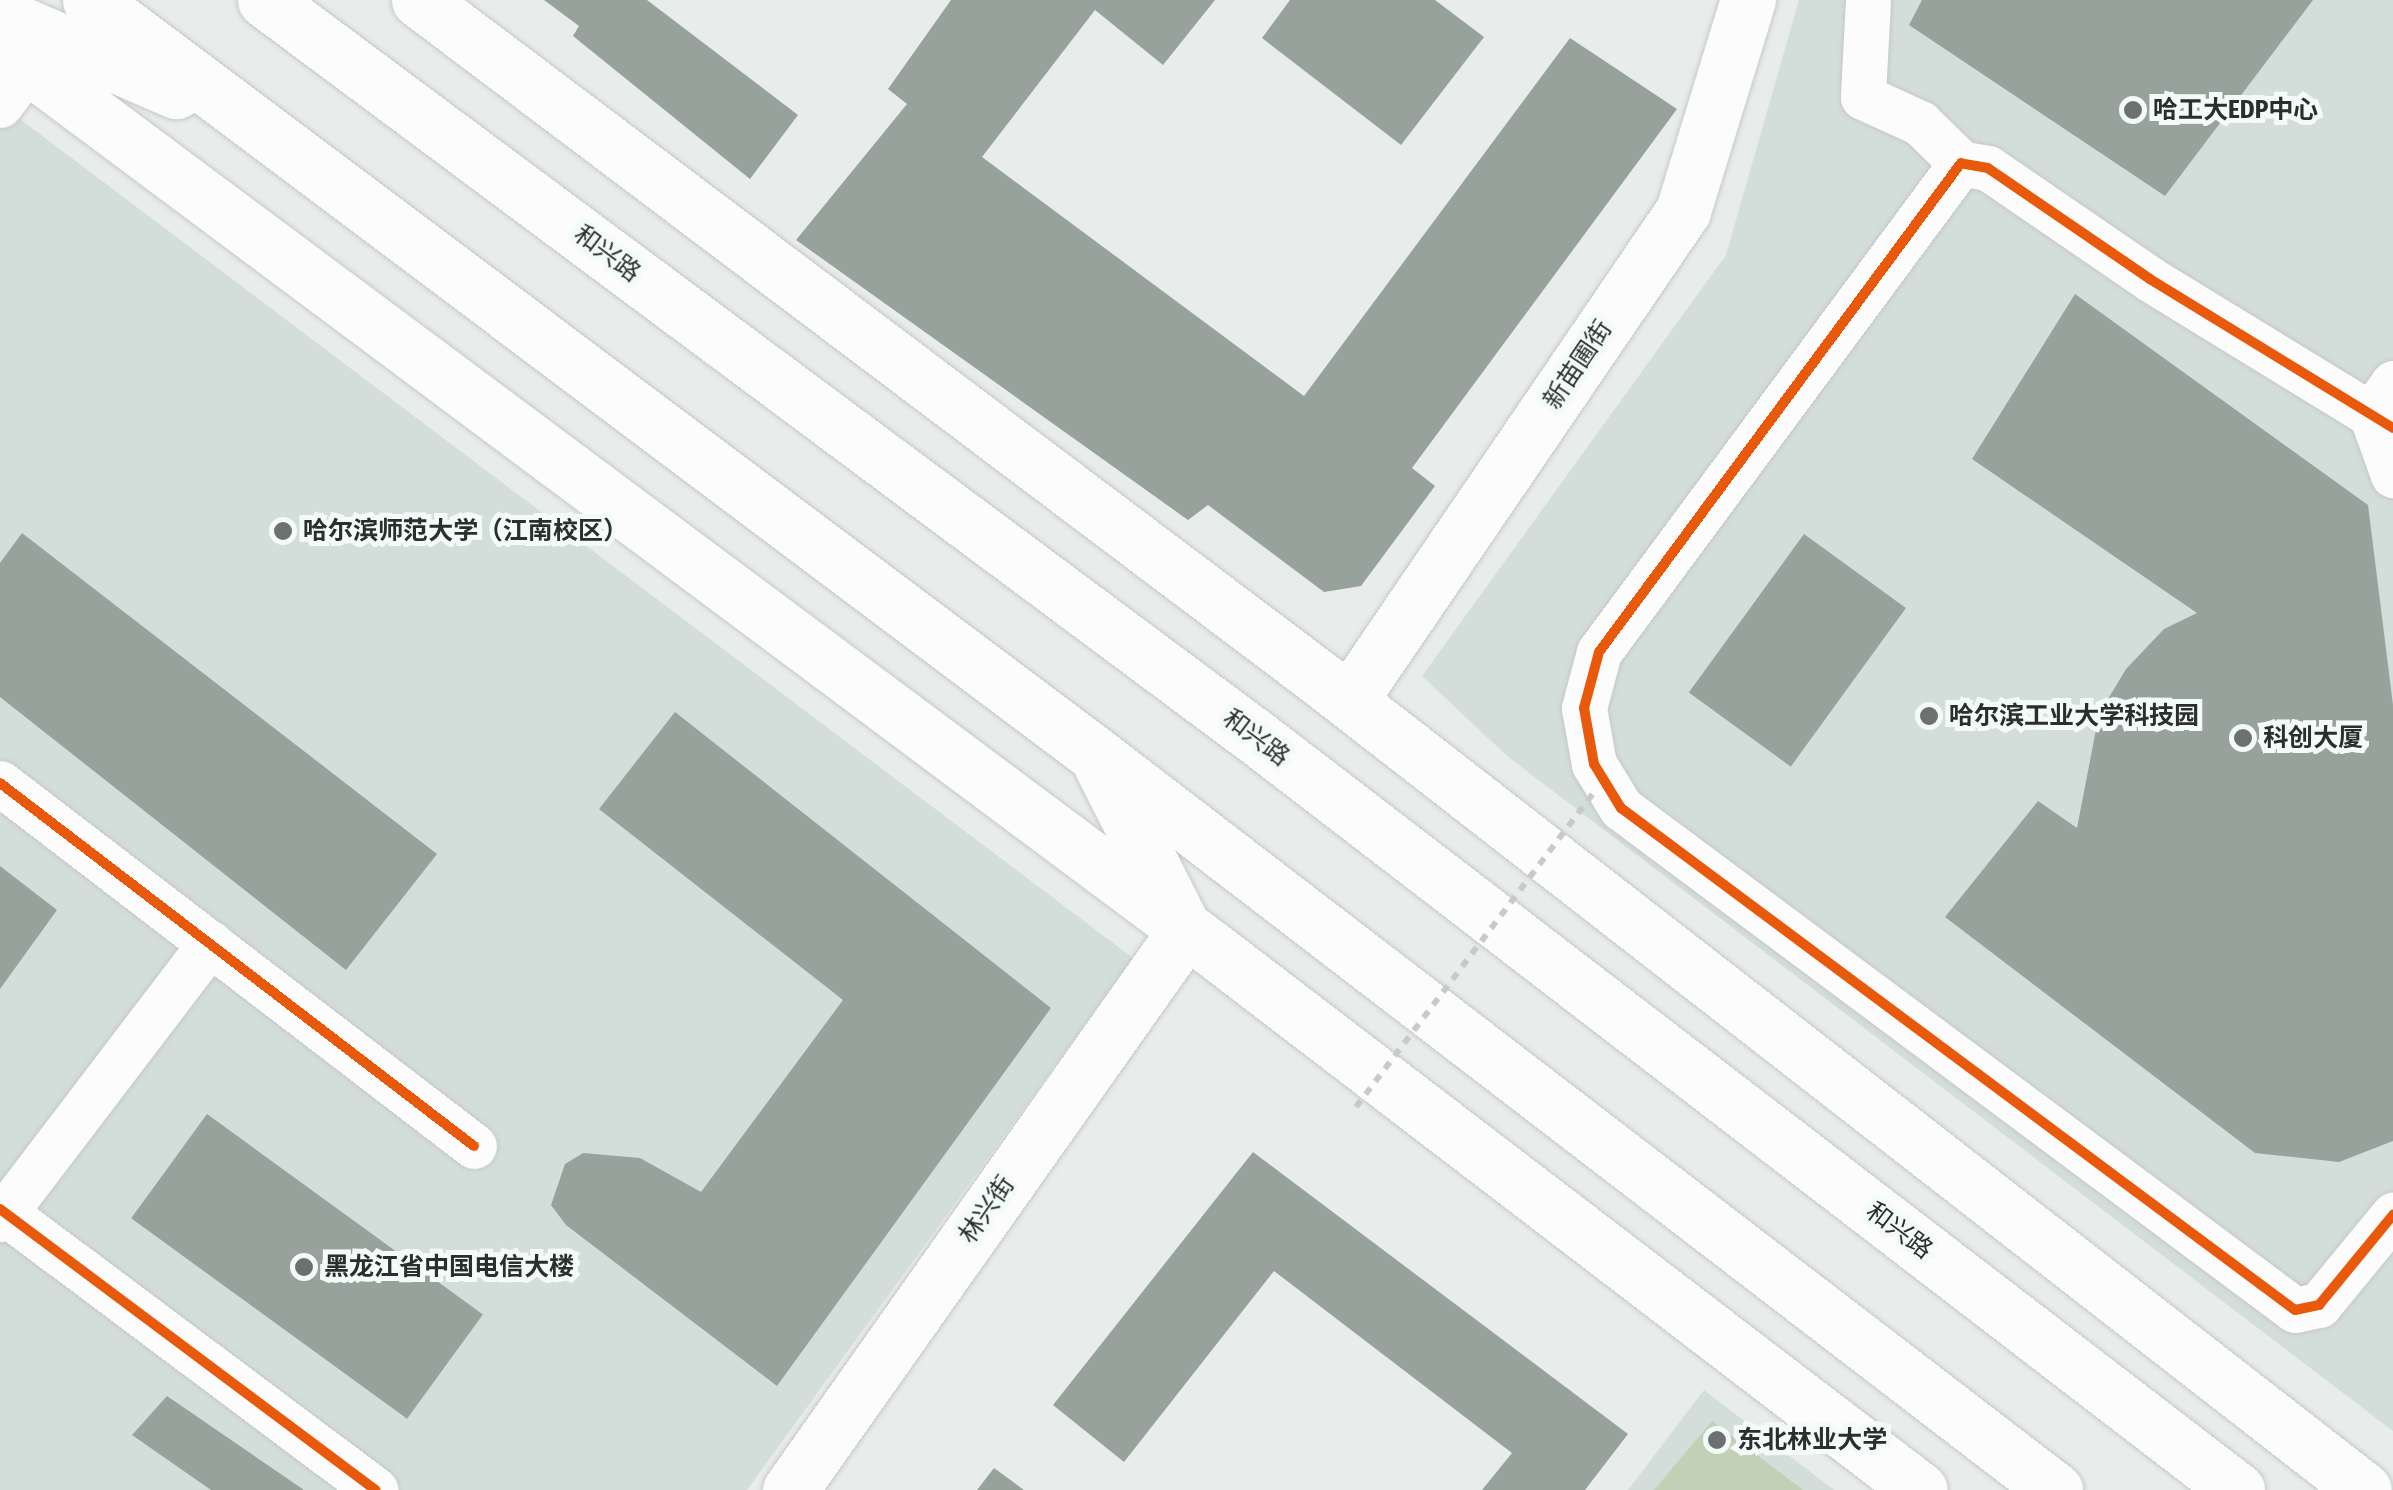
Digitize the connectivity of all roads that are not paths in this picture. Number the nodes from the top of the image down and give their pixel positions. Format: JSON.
{"nodes":[{"id":1,"x":90,"y":0,"type":"edge"},
{"id":2,"x":265,"y":0,"type":"edge"},
{"id":3,"x":419,"y":0,"type":"edge"},
{"id":4,"x":1720,"y":0,"type":"edge"},
{"id":5,"x":1748,"y":0,"type":"edge"},
{"id":6,"x":1868,"y":0,"type":"edge"},
{"id":7,"x":0,"y":15,"type":"edge"},
{"id":8,"x":10,"y":72,"type":"edge"},
{"id":9,"x":248,"y":122,"type":"junction"},
{"id":10,"x":1961,"y":163,"type":"junction"},
{"id":11,"x":2386,"y":408,"type":"edge"},
{"id":12,"x":2393,"y":474,"type":"edge"},
{"id":13,"x":1336,"y":691,"type":"junction"},
{"id":14,"x":1096,"y":754,"type":"junction"},
{"id":15,"x":0,"y":783,"type":"edge"},
{"id":16,"x":1198,"y":939,"type":"junction"},
{"id":17,"x":210,"y":943,"type":"junction"},
{"id":18,"x":474,"y":1146,"type":"dead end"},
{"id":19,"x":2,"y":1214,"type":"edge"},
{"id":20,"x":2393,"y":1215,"type":"edge"},
{"id":21,"x":1902,"y":1375,"type":"junction"},
{"id":22,"x":376,"y":1490,"type":"edge"},
{"id":23,"x":790,"y":1490,"type":"edge"},
{"id":24,"x":836,"y":1490,"type":"edge"},
{"id":25,"x":1920,"y":1490,"type":"edge"},
{"id":26,"x":1994,"y":1490,"type":"edge"},
{"id":27,"x":2054,"y":1490,"type":"edge"},
{"id":28,"x":2237,"y":1490,"type":"edge"},
{"id":29,"x":2364,"y":1490,"type":"edge"}],
"edges":[{"from":1,"to":9,"type":"main road"},
{"from":2,"to":28,"type":"main road","name":"和兴路"},
{"from":3,"to":13,"type":"main road"},
{"from":4,"to":13,"type":"main road","name":"新苗圃街"},
{"from":5,"to":13,"type":"main road","name":"新苗圃街"},
{"from":6,"to":10,"type":"street"},
{"from":7,"to":9,"type":"main road"},
{"from":8,"to":16,"type":"main road"},
{"from":9,"to":14,"type":"main road"},
{"from":10,"to":11,"type":"street"},
{"from":10,"to":20,"type":"street"},
{"from":11,"to":12,"type":"street"},
{"from":13,"to":29,"type":"main road"},
{"from":14,"to":16,"type":"main road"},
{"from":14,"to":21,"type":"main road"},
{"from":15,"to":17,"type":"street"},
{"from":16,"to":23,"type":"main road","name":"林兴街"},
{"from":16,"to":24,"type":"main road","name":"林兴街"},
{"from":16,"to":25,"type":"main road"},
{"from":17,"to":18,"type":"street"},
{"from":17,"to":19,"type":"street"},
{"from":19,"to":22,"type":"street"},
{"from":21,"to":26,"type":"main road"},
{"from":21,"to":27,"type":"main road"}]}
